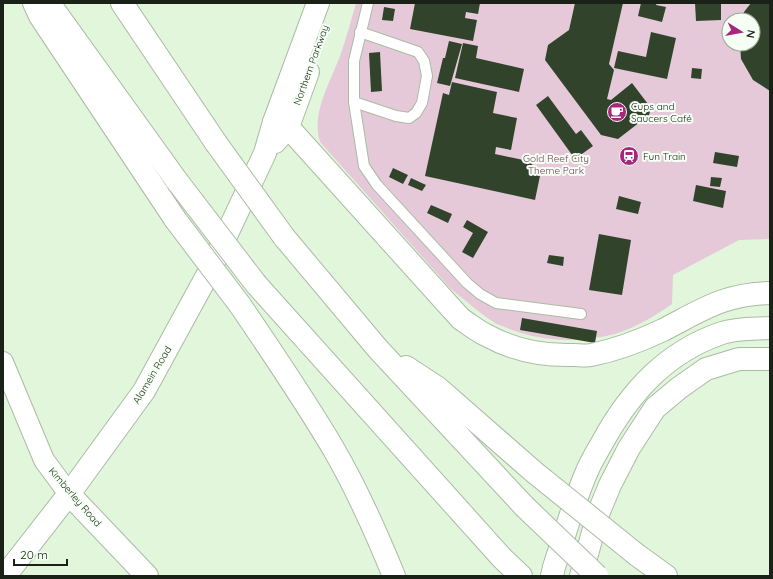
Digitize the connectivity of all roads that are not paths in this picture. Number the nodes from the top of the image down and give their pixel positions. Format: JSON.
{"nodes":[{"id":1,"x":34,"y":3,"type":"edge"},
{"id":2,"x":49,"y":3,"type":"edge"},
{"id":3,"x":122,"y":3,"type":"edge"},
{"id":4,"x":318,"y":3,"type":"edge"},
{"id":5,"x":333,"y":3,"type":"edge"},
{"id":6,"x":368,"y":3,"type":"edge"},
{"id":7,"x":360,"y":32,"type":"junction"},
{"id":8,"x":354,"y":102,"type":"junction"},
{"id":9,"x":281,"y":125,"type":"junction"},
{"id":10,"x":770,"y":293,"type":"edge"},
{"id":11,"x":581,"y":314,"type":"dead end"},
{"id":12,"x":770,"y":328,"type":"edge"},
{"id":13,"x":378,"y":349,"type":"junction"},
{"id":14,"x":770,"y":359,"type":"edge"},
{"id":15,"x":3,"y":362,"type":"edge"},
{"id":16,"x":70,"y":494,"type":"junction"},
{"id":17,"x":5,"y":576,"type":"edge"},
{"id":18,"x":147,"y":576,"type":"edge"},
{"id":19,"x":394,"y":576,"type":"edge"},
{"id":20,"x":521,"y":576,"type":"edge"},
{"id":21,"x":552,"y":576,"type":"edge"},
{"id":22,"x":581,"y":576,"type":"edge"},
{"id":23,"x":597,"y":576,"type":"edge"},
{"id":24,"x":666,"y":576,"type":"edge"}],
"edges":[{"from":1,"to":19,"type":"main road","bridge":true},
{"from":2,"to":20,"type":"main road","bridge":true},
{"from":3,"to":13,"type":"main road","bridge":true},
{"from":4,"to":9,"type":"main road","name":"Northern Parkway"},
{"from":5,"to":9,"type":"main road","name":"Northern Parkway"},
{"from":6,"to":7,"type":"lane"},
{"from":7,"to":8,"type":"lane"},
{"from":7,"to":8,"type":"lane"},
{"from":8,"to":11,"type":"lane"},
{"from":9,"to":10,"type":"main road"},
{"from":9,"to":16,"type":"main road","name":"Alamein Road"},
{"from":12,"to":21,"type":"main road"},
{"from":13,"to":23,"type":"main road","bridge":true},
{"from":13,"to":24,"type":"main road","bridge":true},
{"from":14,"to":22,"type":"main road"},
{"from":15,"to":16,"type":"street","name":"Kimberley Road"},
{"from":16,"to":17,"type":"main road","name":"Alamein Road"},
{"from":16,"to":18,"type":"main road","name":"Kimberley Road"}]}
